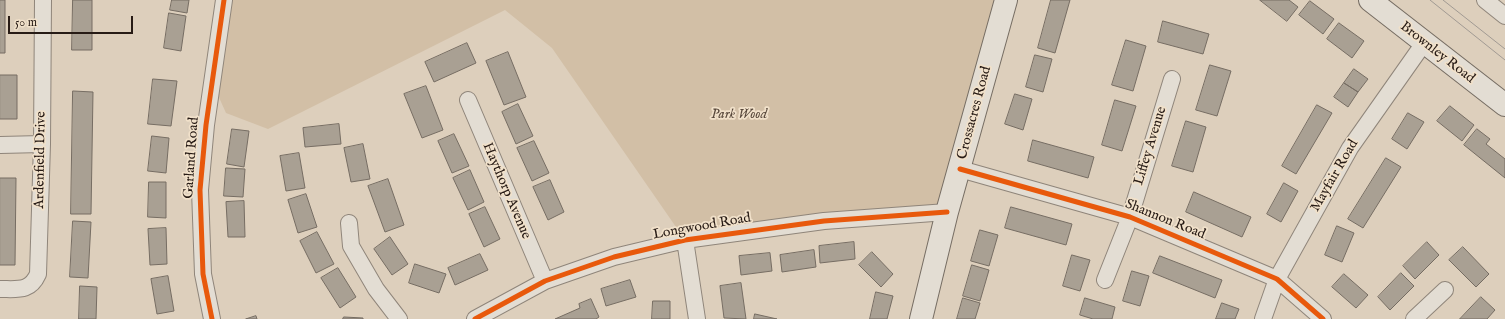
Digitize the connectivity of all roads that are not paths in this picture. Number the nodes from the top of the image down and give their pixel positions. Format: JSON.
{"nodes":[{"id":1,"x":42,"y":0,"type":"edge"},
{"id":2,"x":224,"y":0,"type":"edge"},
{"id":3,"x":1006,"y":0,"type":"edge"},
{"id":4,"x":1370,"y":0,"type":"edge"},
{"id":5,"x":1485,"y":0,"type":"edge"},
{"id":6,"x":1505,"y":16,"type":"edge"},
{"id":7,"x":1424,"y":43,"type":"junction"},
{"id":8,"x":1172,"y":79,"type":"dead end"},
{"id":9,"x":468,"y":100,"type":"dead end"},
{"id":10,"x":1505,"y":105,"type":"edge"},
{"id":11,"x":42,"y":144,"type":"junction"},
{"id":12,"x":0,"y":145,"type":"edge"},
{"id":13,"x":960,"y":170,"type":"junction"},
{"id":14,"x":947,"y":212,"type":"junction"},
{"id":15,"x":1130,"y":217,"type":"junction"},
{"id":16,"x":349,"y":223,"type":"dead end"},
{"id":17,"x":684,"y":240,"type":"junction"},
{"id":18,"x":1277,"y":279,"type":"junction"},
{"id":19,"x":1105,"y":280,"type":"dead end"},
{"id":20,"x":545,"y":281,"type":"junction"},
{"id":21,"x":0,"y":289,"type":"edge"},
{"id":22,"x":1445,"y":290,"type":"dead end"},
{"id":23,"x":212,"y":319,"type":"edge"},
{"id":24,"x":399,"y":319,"type":"edge"},
{"id":25,"x":476,"y":319,"type":"edge"},
{"id":26,"x":697,"y":319,"type":"edge"},
{"id":27,"x":921,"y":319,"type":"edge"},
{"id":28,"x":1263,"y":319,"type":"edge"},
{"id":29,"x":1323,"y":319,"type":"edge"},
{"id":30,"x":1414,"y":319,"type":"edge"}],
"edges":[{"from":1,"to":11,"type":"street","name":"Ardenfield Drive"},
{"from":2,"to":23,"type":"street","name":"Garland Road"},
{"from":3,"to":13,"type":"street","name":"Crossacres Road"},
{"from":4,"to":7,"type":"street","name":"Brownley Road"},
{"from":5,"to":6,"type":"street"},
{"from":7,"to":10,"type":"street","name":"Brownley Road"},
{"from":7,"to":18,"type":"street","name":"Mayfair Road"},
{"from":8,"to":15,"type":"street","name":"Liffey Avenue"},
{"from":9,"to":20,"type":"street","name":"Haythorp Avenue"},
{"from":11,"to":12,"type":"street"},
{"from":11,"to":21,"type":"street","name":"Ardenfield Drive"},
{"from":13,"to":14,"type":"street","name":"Crossacres Road"},
{"from":13,"to":15,"type":"street","name":"Shannon Road"},
{"from":14,"to":17,"type":"street","name":"Longwood Road"},
{"from":14,"to":27,"type":"street","name":"Crossacres Road"},
{"from":15,"to":18,"type":"street","name":"Shannon Road"},
{"from":15,"to":19,"type":"street","name":"Liffey Avenue"},
{"from":16,"to":24,"type":"street"},
{"from":17,"to":20,"type":"street","name":"Longwood Road"},
{"from":17,"to":26,"type":"street"},
{"from":18,"to":28,"type":"street","name":"Mayfair Road"},
{"from":18,"to":29,"type":"street","name":"Shannon Road"},
{"from":20,"to":25,"type":"street","name":"Longwood Road"},
{"from":22,"to":30,"type":"street"}]}
